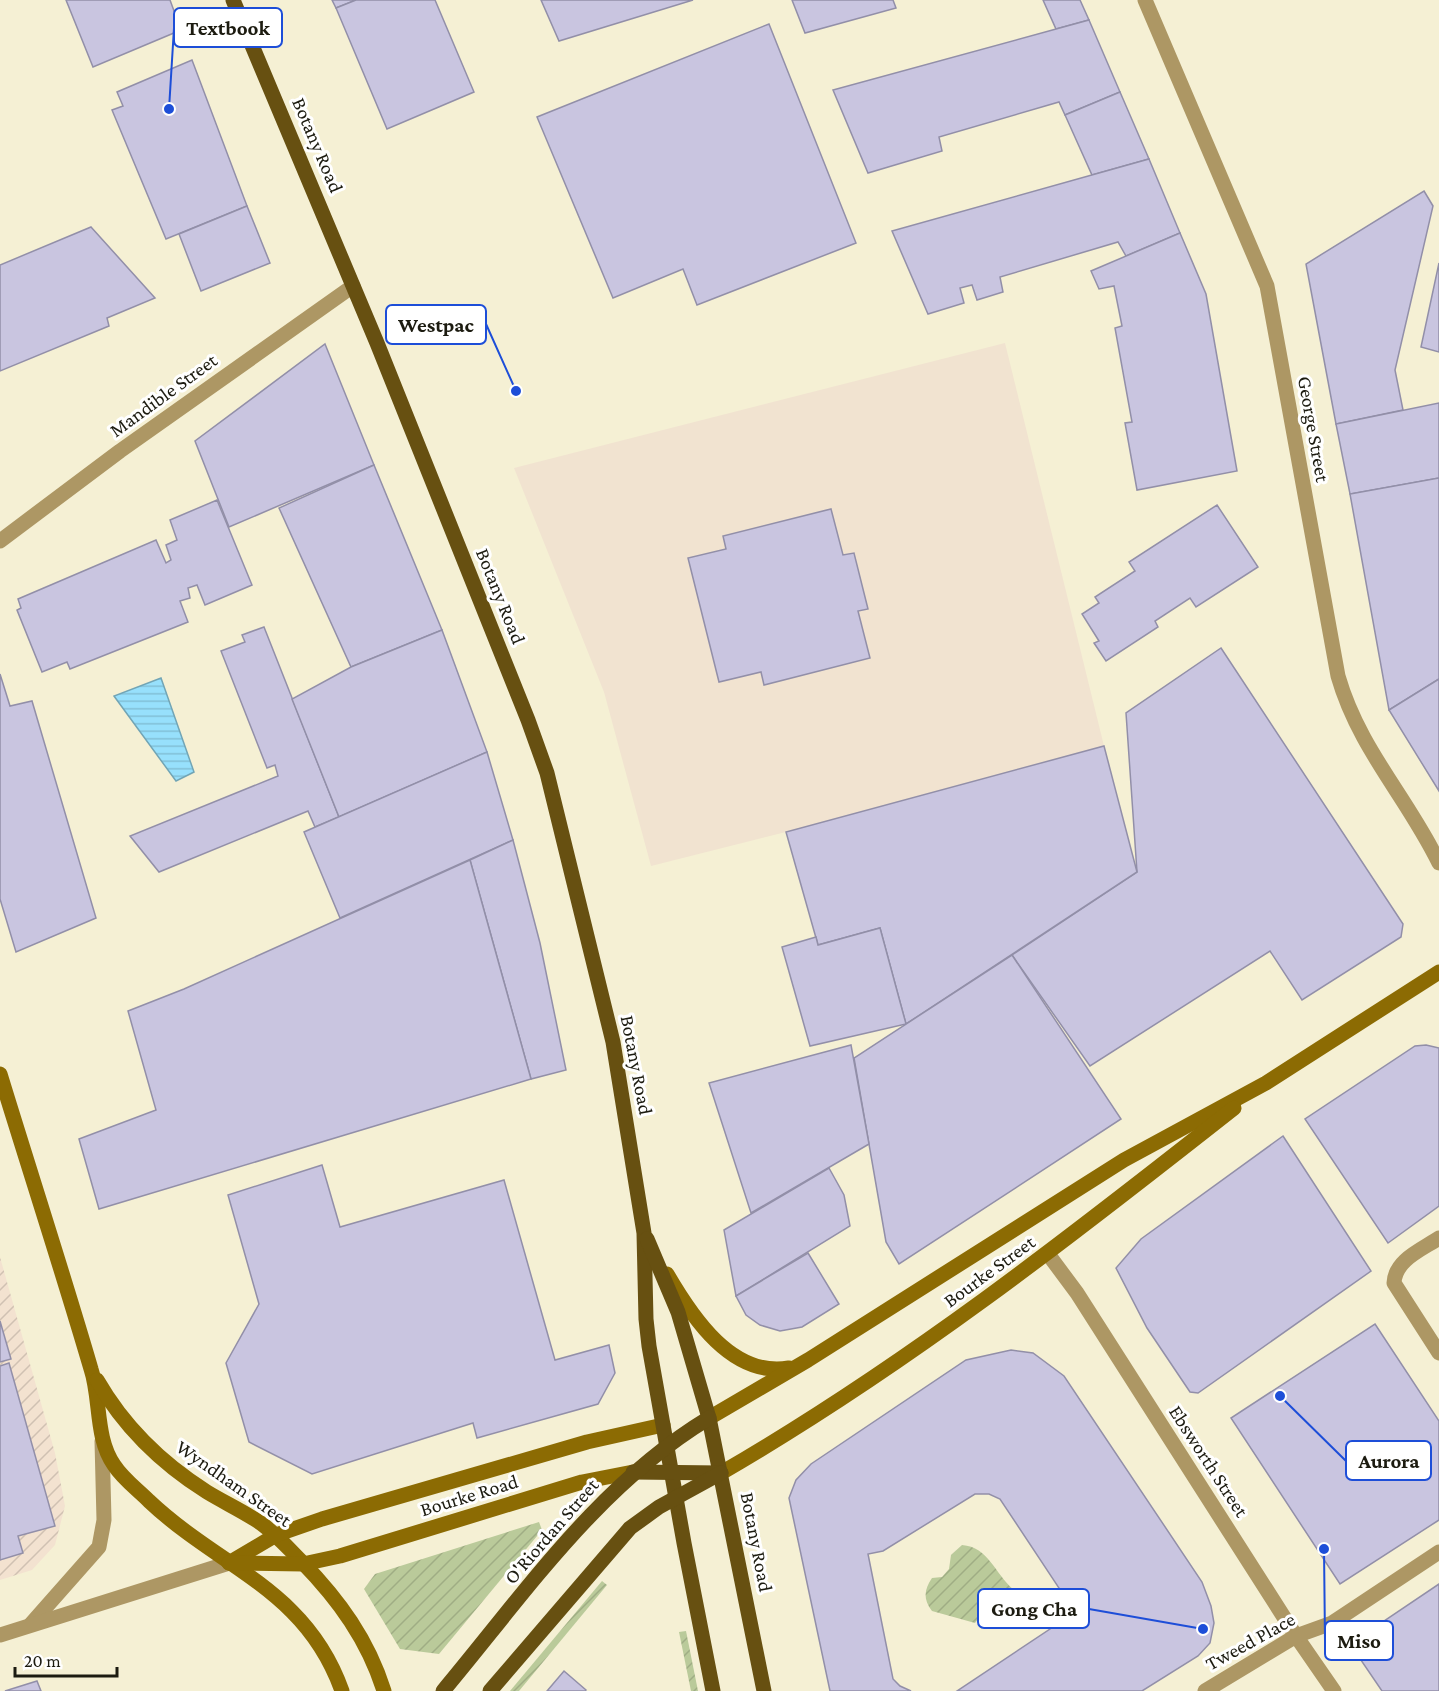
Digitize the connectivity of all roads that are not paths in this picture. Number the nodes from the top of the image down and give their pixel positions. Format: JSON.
{"nodes":[{"id":1,"x":233,"y":0,"type":"edge"},
{"id":2,"x":1145,"y":0,"type":"edge"},
{"id":3,"x":353,"y":286,"type":"junction"},
{"id":4,"x":0,"y":541,"type":"edge"},
{"id":5,"x":1439,"y":863,"type":"edge"},
{"id":6,"x":1439,"y":972,"type":"edge"},
{"id":7,"x":0,"y":1074,"type":"edge"},
{"id":8,"x":1266,"y":1083,"type":"junction"},
{"id":9,"x":644,"y":1233,"type":"junction"},
{"id":10,"x":1439,"y":1238,"type":"edge"},
{"id":11,"x":1048,"y":1254,"type":"junction"},
{"id":12,"x":1439,"y":1353,"type":"edge"},
{"id":13,"x":795,"y":1367,"type":"junction"},
{"id":14,"x":92,"y":1372,"type":"junction"},
{"id":15,"x":709,"y":1418,"type":"junction"},
{"id":16,"x":663,"y":1425,"type":"junction"},
{"id":17,"x":102,"y":1432,"type":"junction"},
{"id":18,"x":666,"y":1446,"type":"junction"},
{"id":19,"x":671,"y":1470,"type":"junction"},
{"id":20,"x":633,"y":1472,"type":"junction"},
{"id":21,"x":721,"y":1473,"type":"junction"},
{"id":22,"x":676,"y":1498,"type":"junction"},
{"id":23,"x":276,"y":1535,"type":"junction"},
{"id":24,"x":1439,"y":1552,"type":"edge"},
{"id":25,"x":229,"y":1563,"type":"junction"},
{"id":26,"x":303,"y":1564,"type":"junction"},
{"id":27,"x":28,"y":1626,"type":"junction"},
{"id":28,"x":0,"y":1635,"type":"edge"},
{"id":29,"x":1296,"y":1636,"type":"junction"},
{"id":30,"x":342,"y":1691,"type":"edge"},
{"id":31,"x":384,"y":1691,"type":"edge"},
{"id":32,"x":443,"y":1691,"type":"edge"},
{"id":33,"x":490,"y":1691,"type":"edge"},
{"id":34,"x":713,"y":1691,"type":"edge"},
{"id":35,"x":764,"y":1691,"type":"edge"},
{"id":36,"x":1205,"y":1691,"type":"edge"},
{"id":37,"x":1334,"y":1691,"type":"edge"}],
"edges":[{"from":1,"to":3,"type":"main road","name":"Botany Road"},
{"from":2,"to":5,"type":"street","name":"George Street"},
{"from":3,"to":4,"type":"street","name":"Mandible Street"},
{"from":3,"to":9,"type":"main road","name":"Botany Road"},
{"from":6,"to":8,"type":"main road","name":"Bourke Street"},
{"from":7,"to":14,"type":"main road","name":"Wyndham Street"},
{"from":8,"to":11,"type":"main road","name":"Bourke Street"},
{"from":8,"to":13,"type":"main road","name":"Bourke Street"},
{"from":9,"to":13,"type":"main road"},
{"from":9,"to":15,"type":"main road","name":"Botany Road"},
{"from":9,"to":16,"type":"main road","name":"Botany Road"},
{"from":10,"to":12,"type":"street"},
{"from":11,"to":21,"type":"main road","name":"Bourke Street"},
{"from":11,"to":29,"type":"street","name":"Ebsworth Street"},
{"from":13,"to":15,"type":"main road","name":"Bourke Street"},
{"from":14,"to":17,"type":"main road","name":"Wyndham Street"},
{"from":14,"to":23,"type":"main road","name":"Wyndham Street"},
{"from":15,"to":16,"type":"main road","name":"Bourke Road"},
{"from":15,"to":18,"type":"main road","name":"O'Riordan Street"},
{"from":15,"to":21,"type":"main road","name":"Botany Road"},
{"from":16,"to":18,"type":"main road","name":"Botany Road"},
{"from":16,"to":23,"type":"main road","name":"Bourke Road"},
{"from":17,"to":25,"type":"main road","name":"Wyndham Street"},
{"from":17,"to":27,"type":"street"},
{"from":18,"to":19,"type":"main road","name":"Botany Road"},
{"from":18,"to":20,"type":"main road","name":"O'Riordan Street"},
{"from":19,"to":20,"type":"main road","name":"Bourke Road"},
{"from":19,"to":21,"type":"main road","name":"Bourke Road"},
{"from":19,"to":22,"type":"main road","name":"Botany Road"},
{"from":20,"to":26,"type":"main road","name":"Bourke Road"},
{"from":20,"to":32,"type":"main road","name":"O'Riordan Street"},
{"from":21,"to":22,"type":"main road"},
{"from":21,"to":35,"type":"main road","name":"Botany Road"},
{"from":22,"to":33,"type":"main road"},
{"from":22,"to":34,"type":"main road","name":"Botany Road"},
{"from":23,"to":25,"type":"main road","name":"Bourke Road"},
{"from":23,"to":26,"type":"main road","name":"Wyndham Street"},
{"from":24,"to":29,"type":"street","name":"Tweed Place"},
{"from":25,"to":26,"type":"main road","name":"Bourke Road"},
{"from":25,"to":27,"type":"street","name":"Bourke Road"},
{"from":25,"to":30,"type":"main road","name":"Wyndham Street"},
{"from":26,"to":31,"type":"main road","name":"Wyndham Street"},
{"from":27,"to":28,"type":"street","name":"Bourke Road"},
{"from":29,"to":36,"type":"street","name":"Tweed Place"},
{"from":29,"to":37,"type":"street","name":"Ebsworth Street"}]}
